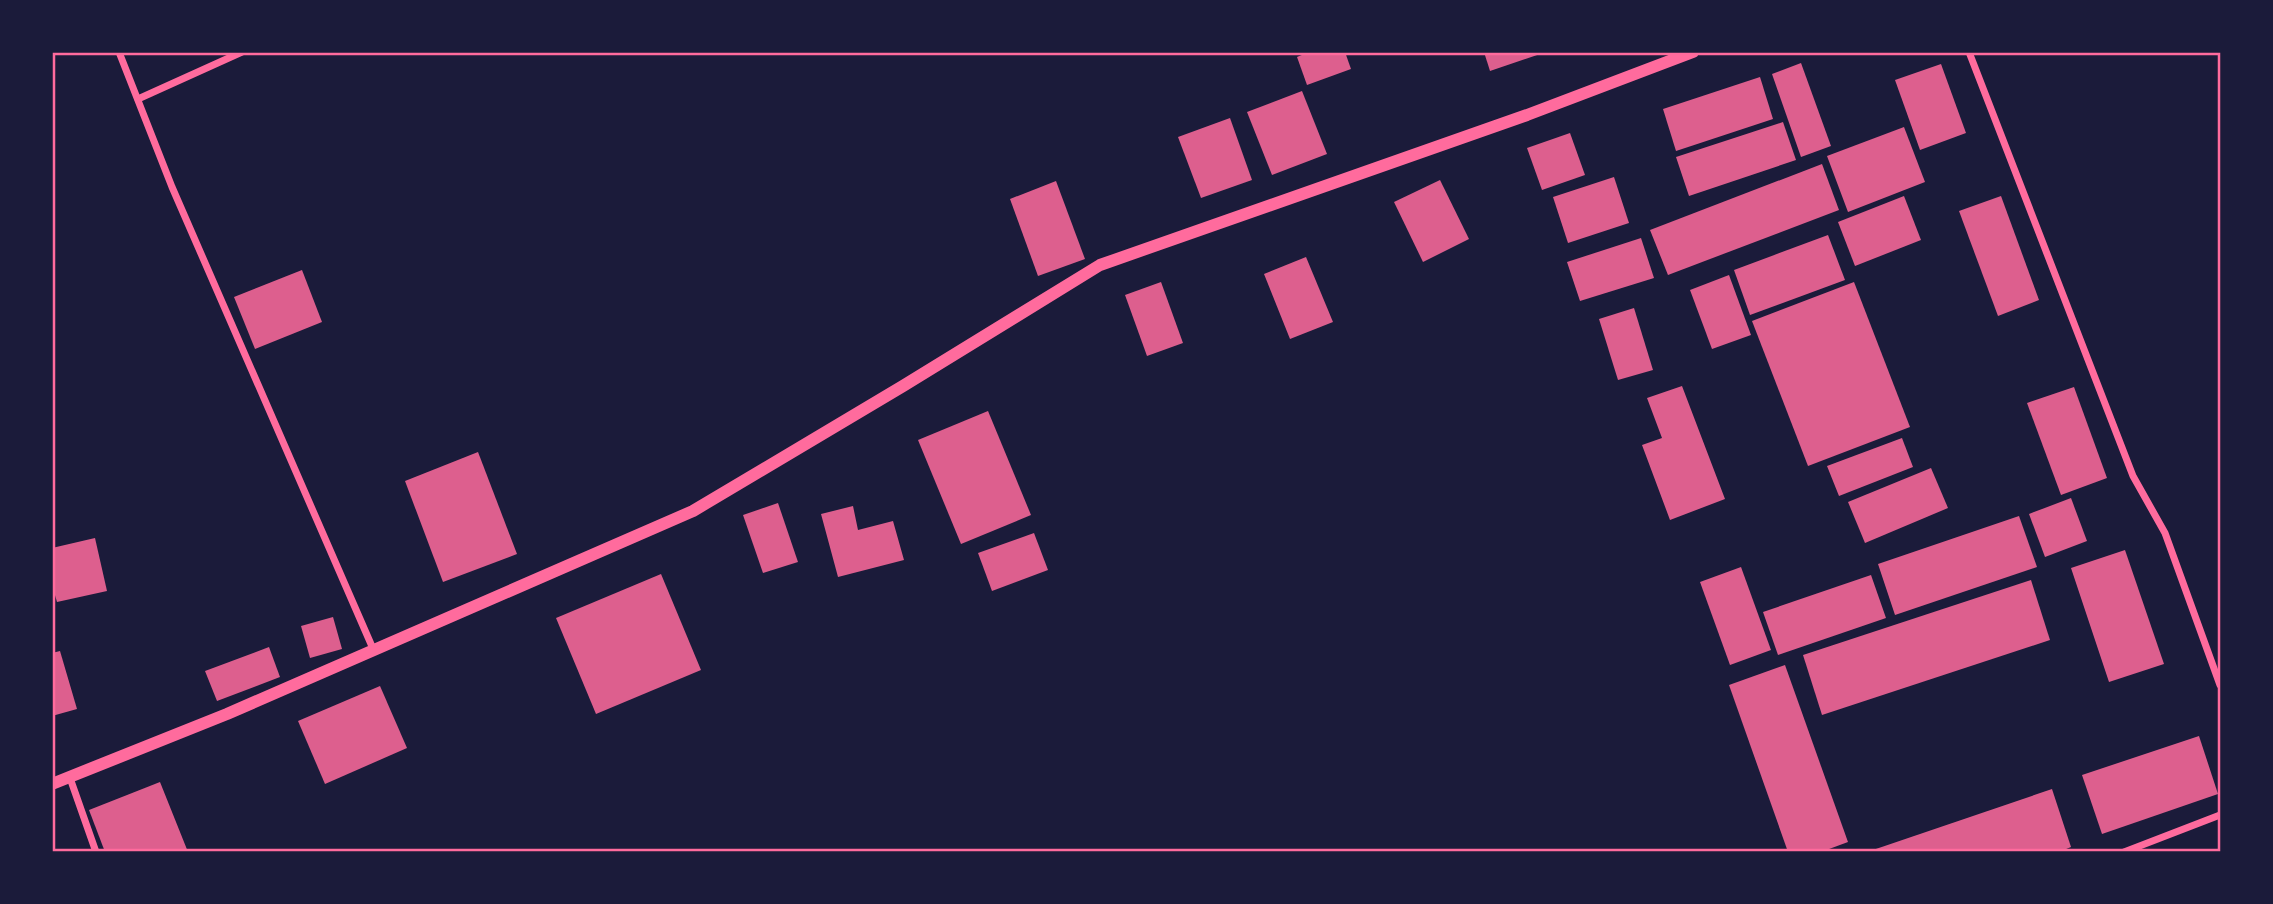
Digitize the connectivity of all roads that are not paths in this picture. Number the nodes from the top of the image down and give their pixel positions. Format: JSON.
{"nodes":[{"id":1,"x":119,"y":52,"type":"edge"},
{"id":2,"x":242,"y":52,"type":"edge"},
{"id":3,"x":1693,"y":52,"type":"edge"},
{"id":4,"x":1969,"y":52,"type":"edge"},
{"id":5,"x":138,"y":99,"type":"junction"},
{"id":6,"x":374,"y":652,"type":"junction"},
{"id":7,"x":2221,"y":685,"type":"edge"},
{"id":8,"x":70,"y":778,"type":"junction"},
{"id":9,"x":52,"y":784,"type":"edge"},
{"id":10,"x":2221,"y":815,"type":"edge"},
{"id":11,"x":96,"y":852,"type":"edge"},
{"id":12,"x":2123,"y":852,"type":"edge"}],
"edges":[{"from":1,"to":5,"type":"street"},
{"from":2,"to":5,"type":"street"},
{"from":3,"to":6,"type":"street"},
{"from":4,"to":7,"type":"street"},
{"from":5,"to":6,"type":"street"},
{"from":6,"to":8,"type":"street"},
{"from":8,"to":9,"type":"street"},
{"from":8,"to":11,"type":"street"},
{"from":10,"to":12,"type":"street"}]}
